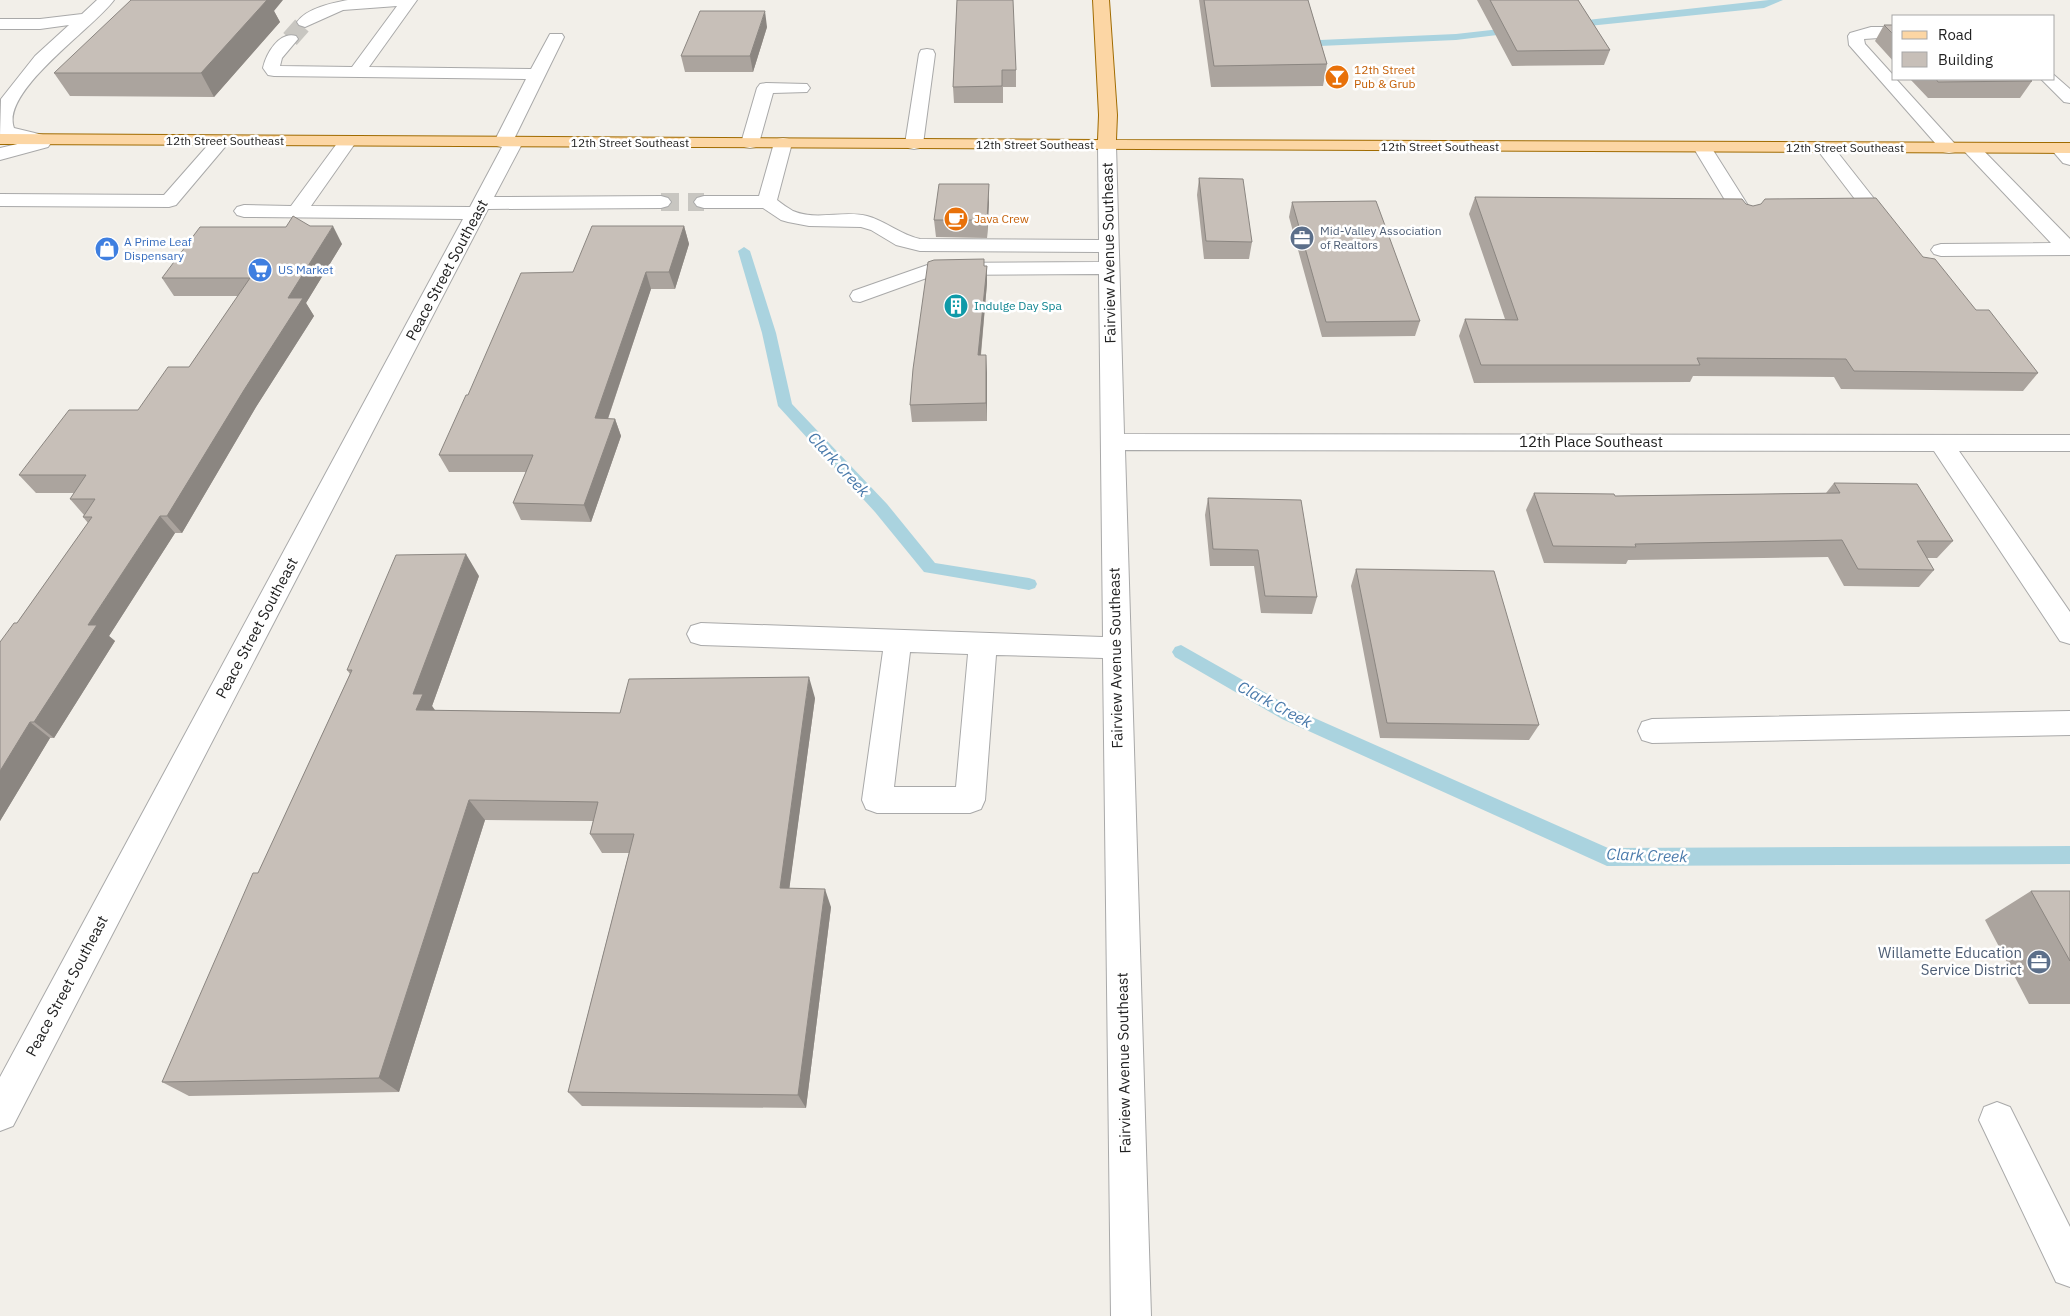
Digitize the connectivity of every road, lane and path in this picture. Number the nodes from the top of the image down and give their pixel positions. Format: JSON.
{"nodes":[{"id":1,"x":106,"y":0,"type":"edge"},
{"id":2,"x":1100,"y":0,"type":"edge"},
{"id":3,"x":409,"y":1,"type":"edge"},
{"id":4,"x":87,"y":18,"type":"junction"},
{"id":5,"x":305,"y":22,"type":"tunnel mouth"},
{"id":6,"x":0,"y":24,"type":"edge"},
{"id":7,"x":1892,"y":32,"type":"edge"},
{"id":8,"x":556,"y":37,"type":"dead end"},
{"id":9,"x":290,"y":39,"type":"tunnel mouth"},
{"id":10,"x":927,"y":54,"type":"dead end"},
{"id":11,"x":41,"y":60,"type":"junction"},
{"id":12,"x":356,"y":73,"type":"junction"},
{"id":13,"x":538,"y":74,"type":"junction"},
{"id":14,"x":2051,"y":80,"type":"edge"},
{"id":15,"x":0,"y":85,"type":"edge"},
{"id":16,"x":801,"y":88,"type":"dead end"},
{"id":17,"x":2070,"y":98,"type":"edge"},
{"id":18,"x":0,"y":139,"type":"edge"},
{"id":19,"x":45,"y":140,"type":"junction"},
{"id":20,"x":221,"y":141,"type":"junction"},
{"id":21,"x":347,"y":142,"type":"junction"},
{"id":22,"x":508,"y":142,"type":"junction"},
{"id":23,"x":750,"y":143,"type":"junction"},
{"id":24,"x":783,"y":143,"type":"junction"},
{"id":25,"x":914,"y":144,"type":"junction"},
{"id":26,"x":1107,"y":146,"type":"junction"},
{"id":27,"x":1702,"y":147,"type":"junction"},
{"id":28,"x":1825,"y":148,"type":"junction"},
{"id":29,"x":1949,"y":148,"type":"junction"},
{"id":30,"x":1971,"y":148,"type":"junction"},
{"id":31,"x":2066,"y":152,"type":"edge"},
{"id":32,"x":0,"y":154,"type":"edge"},
{"id":33,"x":0,"y":200,"type":"edge"},
{"id":34,"x":661,"y":202,"type":"tunnel mouth"},
{"id":35,"x":704,"y":202,"type":"tunnel mouth"},
{"id":36,"x":767,"y":202,"type":"junction"},
{"id":37,"x":479,"y":208,"type":"junction"},
{"id":38,"x":244,"y":211,"type":"dead end"},
{"id":39,"x":297,"y":211,"type":"junction"},
{"id":40,"x":1744,"y":215,"type":"edge"},
{"id":41,"x":1896,"y":239,"type":"edge"},
{"id":42,"x":2069,"y":249,"type":"edge"},
{"id":43,"x":1941,"y":250,"type":"dead end"},
{"id":44,"x":1108,"y":257,"type":"junction"},
{"id":45,"x":860,"y":296,"type":"dead end"},
{"id":46,"x":1112,"y":442,"type":"junction"},
{"id":47,"x":1941,"y":443,"type":"junction"},
{"id":48,"x":2070,"y":443,"type":"edge"},
{"id":49,"x":2066,"y":620,"type":"edge"},
{"id":50,"x":701,"y":634,"type":"dead end"},
{"id":51,"x":898,"y":641,"type":"junction"},
{"id":52,"x":983,"y":644,"type":"junction"},
{"id":53,"x":1115,"y":648,"type":"junction"},
{"id":54,"x":2070,"y":723,"type":"edge"},
{"id":55,"x":1652,"y":731,"type":"dead end"},
{"id":56,"x":0,"y":1113,"type":"edge"},
{"id":57,"x":1998,"y":1120,"type":"dead end"},
{"id":58,"x":2070,"y":1268,"type":"edge"},
{"id":59,"x":1132,"y":1316,"type":"edge"}],
"edges":[{"from":1,"to":4,"type":"street"},
{"from":2,"to":26,"type":"main road","name":"Fairview Avenue Southeast"},
{"from":3,"to":5,"type":"street"},
{"from":3,"to":12,"type":"street"},
{"from":4,"to":6,"type":"street"},
{"from":4,"to":11,"type":"street"},
{"from":7,"to":29,"type":"street"},
{"from":8,"to":13,"type":"street","name":"Peace Street Southeast"},
{"from":9,"to":12,"type":"street"},
{"from":10,"to":25,"type":"street"},
{"from":11,"to":15,"type":"street"},
{"from":11,"to":19,"type":"street"},
{"from":12,"to":13,"type":"street"},
{"from":13,"to":22,"type":"street","name":"Peace Street Southeast"},
{"from":14,"to":17,"type":"street"},
{"from":16,"to":23,"type":"street"},
{"from":18,"to":19,"type":"main road","name":"12th Street Southeast"},
{"from":19,"to":20,"type":"main road","name":"12th Street Southeast"},
{"from":19,"to":32,"type":"street"},
{"from":20,"to":21,"type":"main road","name":"12th Street Southeast"},
{"from":20,"to":33,"type":"street"},
{"from":21,"to":22,"type":"main road","name":"12th Street Southeast"},
{"from":21,"to":39,"type":"street"},
{"from":22,"to":23,"type":"main road","name":"12th Street Southeast"},
{"from":22,"to":37,"type":"street","name":"Peace Street Southeast"},
{"from":23,"to":24,"type":"main road","name":"12th Street Southeast"},
{"from":24,"to":25,"type":"main road","name":"12th Street Southeast"},
{"from":24,"to":36,"type":"street"},
{"from":25,"to":26,"type":"main road","name":"12th Street Southeast"},
{"from":26,"to":27,"type":"main road","name":"12th Street Southeast"},
{"from":26,"to":44,"type":"street","name":"Fairview Avenue Southeast"},
{"from":27,"to":28,"type":"main road","name":"12th Street Southeast"},
{"from":27,"to":40,"type":"street"},
{"from":28,"to":29,"type":"main road","name":"12th Street Southeast"},
{"from":28,"to":41,"type":"street"},
{"from":29,"to":30,"type":"main road","name":"12th Street Southeast"},
{"from":30,"to":31,"type":"main road","name":"12th Street Southeast"},
{"from":30,"to":42,"type":"street"},
{"from":34,"to":37,"type":"street"},
{"from":35,"to":36,"type":"street"},
{"from":36,"to":44,"type":"street"},
{"from":37,"to":39,"type":"street"},
{"from":37,"to":56,"type":"street","name":"Peace Street Southeast"},
{"from":38,"to":39,"type":"street"},
{"from":42,"to":43,"type":"street"},
{"from":44,"to":45,"type":"street"},
{"from":44,"to":46,"type":"street","name":"Fairview Avenue Southeast"},
{"from":46,"to":47,"type":"street","name":"12th Place Southeast"},
{"from":46,"to":53,"type":"street","name":"Fairview Avenue Southeast"},
{"from":47,"to":48,"type":"street","name":"12th Place Southeast"},
{"from":47,"to":49,"type":"street"},
{"from":50,"to":51,"type":"street"},
{"from":51,"to":52,"type":"street"},
{"from":51,"to":52,"type":"street"},
{"from":52,"to":53,"type":"street"},
{"from":53,"to":59,"type":"street","name":"Fairview Avenue Southeast"},
{"from":54,"to":55,"type":"street"},
{"from":57,"to":58,"type":"street"}]}
